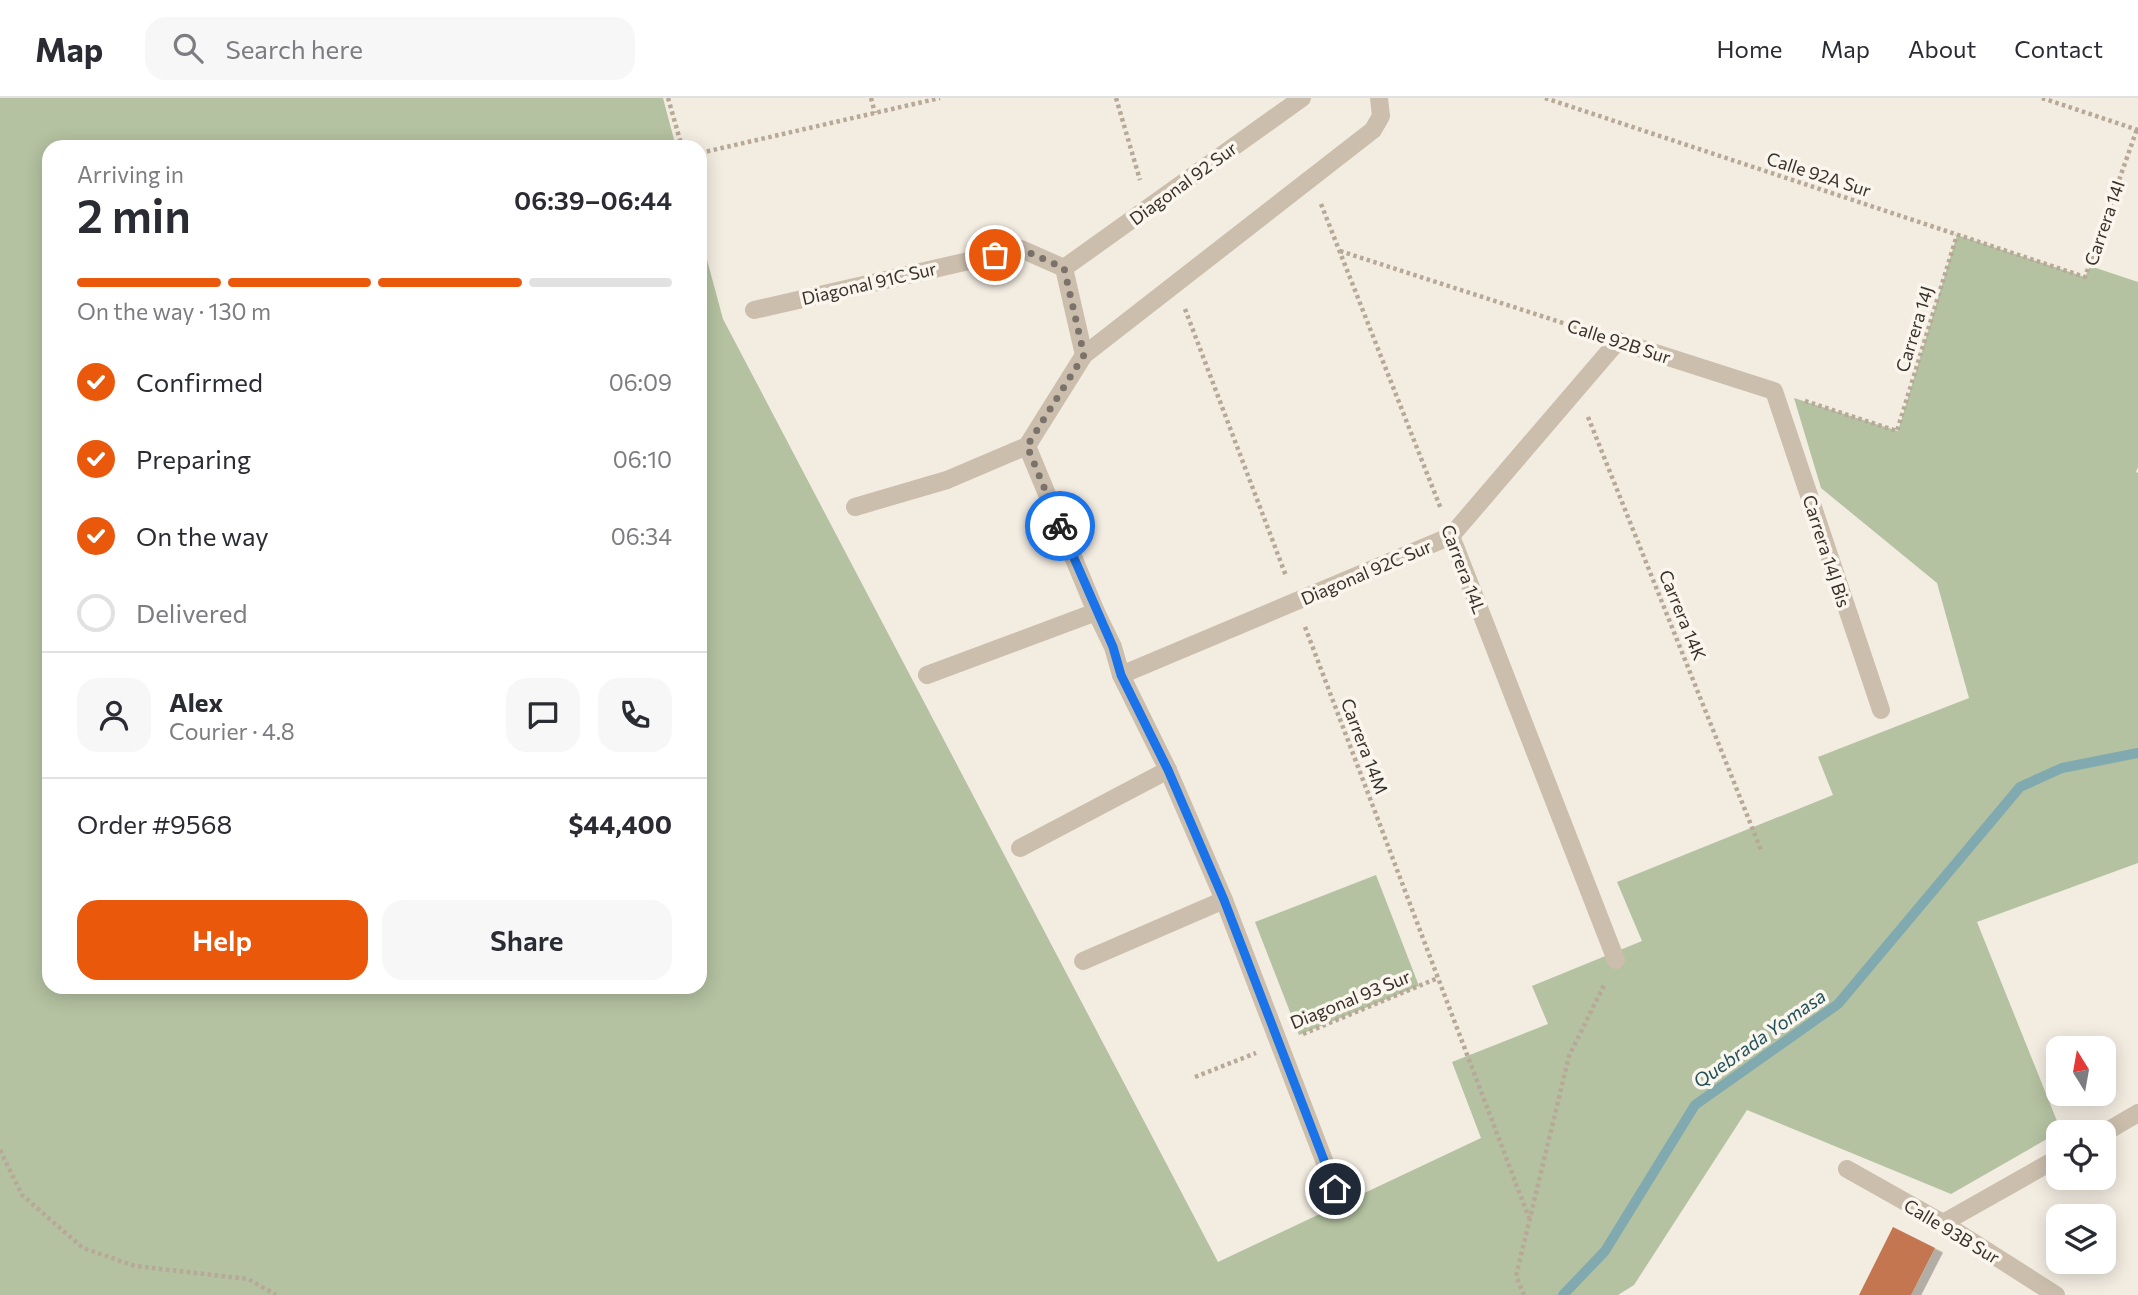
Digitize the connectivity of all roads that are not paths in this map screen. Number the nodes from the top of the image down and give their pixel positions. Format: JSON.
{"nodes":[{"id":1,"x":1379,"y":98,"type":"edge"},
{"id":2,"x":1299,"y":99,"type":"edge"},
{"id":3,"x":1064,"y":268,"type":"junction"},
{"id":4,"x":754,"y":310,"type":"dead end"},
{"id":5,"x":1618,"y":341,"type":"joint"},
{"id":6,"x":1084,"y":355,"type":"junction"},
{"id":7,"x":1774,"y":391,"type":"joint"},
{"id":8,"x":1027,"y":446,"type":"junction"},
{"id":9,"x":855,"y":507,"type":"dead end"},
{"id":10,"x":1451,"y":536,"type":"junction"},
{"id":11,"x":1096,"y":612,"type":"junction"},
{"id":12,"x":926,"y":675,"type":"dead end"},
{"id":13,"x":1121,"y":675,"type":"junction"},
{"id":14,"x":1881,"y":710,"type":"dead end"},
{"id":15,"x":1168,"y":770,"type":"junction"},
{"id":16,"x":1020,"y":848,"type":"dead end"},
{"id":17,"x":1224,"y":900,"type":"junction"},
{"id":18,"x":1616,"y":960,"type":"road end"},
{"id":19,"x":1083,"y":961,"type":"dead end"},
{"id":20,"x":2138,"y":1113,"type":"edge"},
{"id":21,"x":2116,"y":1126,"type":"edge"},
{"id":22,"x":2046,"y":1165,"type":"edge"},
{"id":23,"x":1847,"y":1169,"type":"dead end"},
{"id":24,"x":1335,"y":1189,"type":"dead end"},
{"id":25,"x":1943,"y":1223,"type":"junction"},
{"id":26,"x":2056,"y":1295,"type":"edge"}],
"edges":[{"from":1,"to":6,"type":"street"},
{"from":2,"to":3,"type":"street","name":"Diagonal 92 Sur"},
{"from":3,"to":4,"type":"street","name":"Diagonal 91C Sur"},
{"from":3,"to":6,"type":"street"},
{"from":5,"to":7,"type":"street","name":"Calle 92B Sur"},
{"from":5,"to":10,"type":"street","name":"Diagonal 92C Sur"},
{"from":6,"to":8,"type":"street"},
{"from":7,"to":14,"type":"street","name":"Carrera 14J Bis"},
{"from":8,"to":9,"type":"street"},
{"from":8,"to":11,"type":"street"},
{"from":10,"to":13,"type":"street","name":"Diagonal 92C Sur"},
{"from":10,"to":18,"type":"street","name":"Carrera 14L"},
{"from":11,"to":12,"type":"street"},
{"from":11,"to":13,"type":"street"},
{"from":13,"to":15,"type":"street"},
{"from":15,"to":16,"type":"street"},
{"from":15,"to":17,"type":"street"},
{"from":17,"to":19,"type":"street"},
{"from":17,"to":24,"type":"street"},
{"from":20,"to":21,"type":"street"},
{"from":22,"to":25,"type":"street"},
{"from":23,"to":25,"type":"street","name":"Calle 93B Sur"},
{"from":25,"to":26,"type":"street","name":"Calle 93B Sur"}]}
